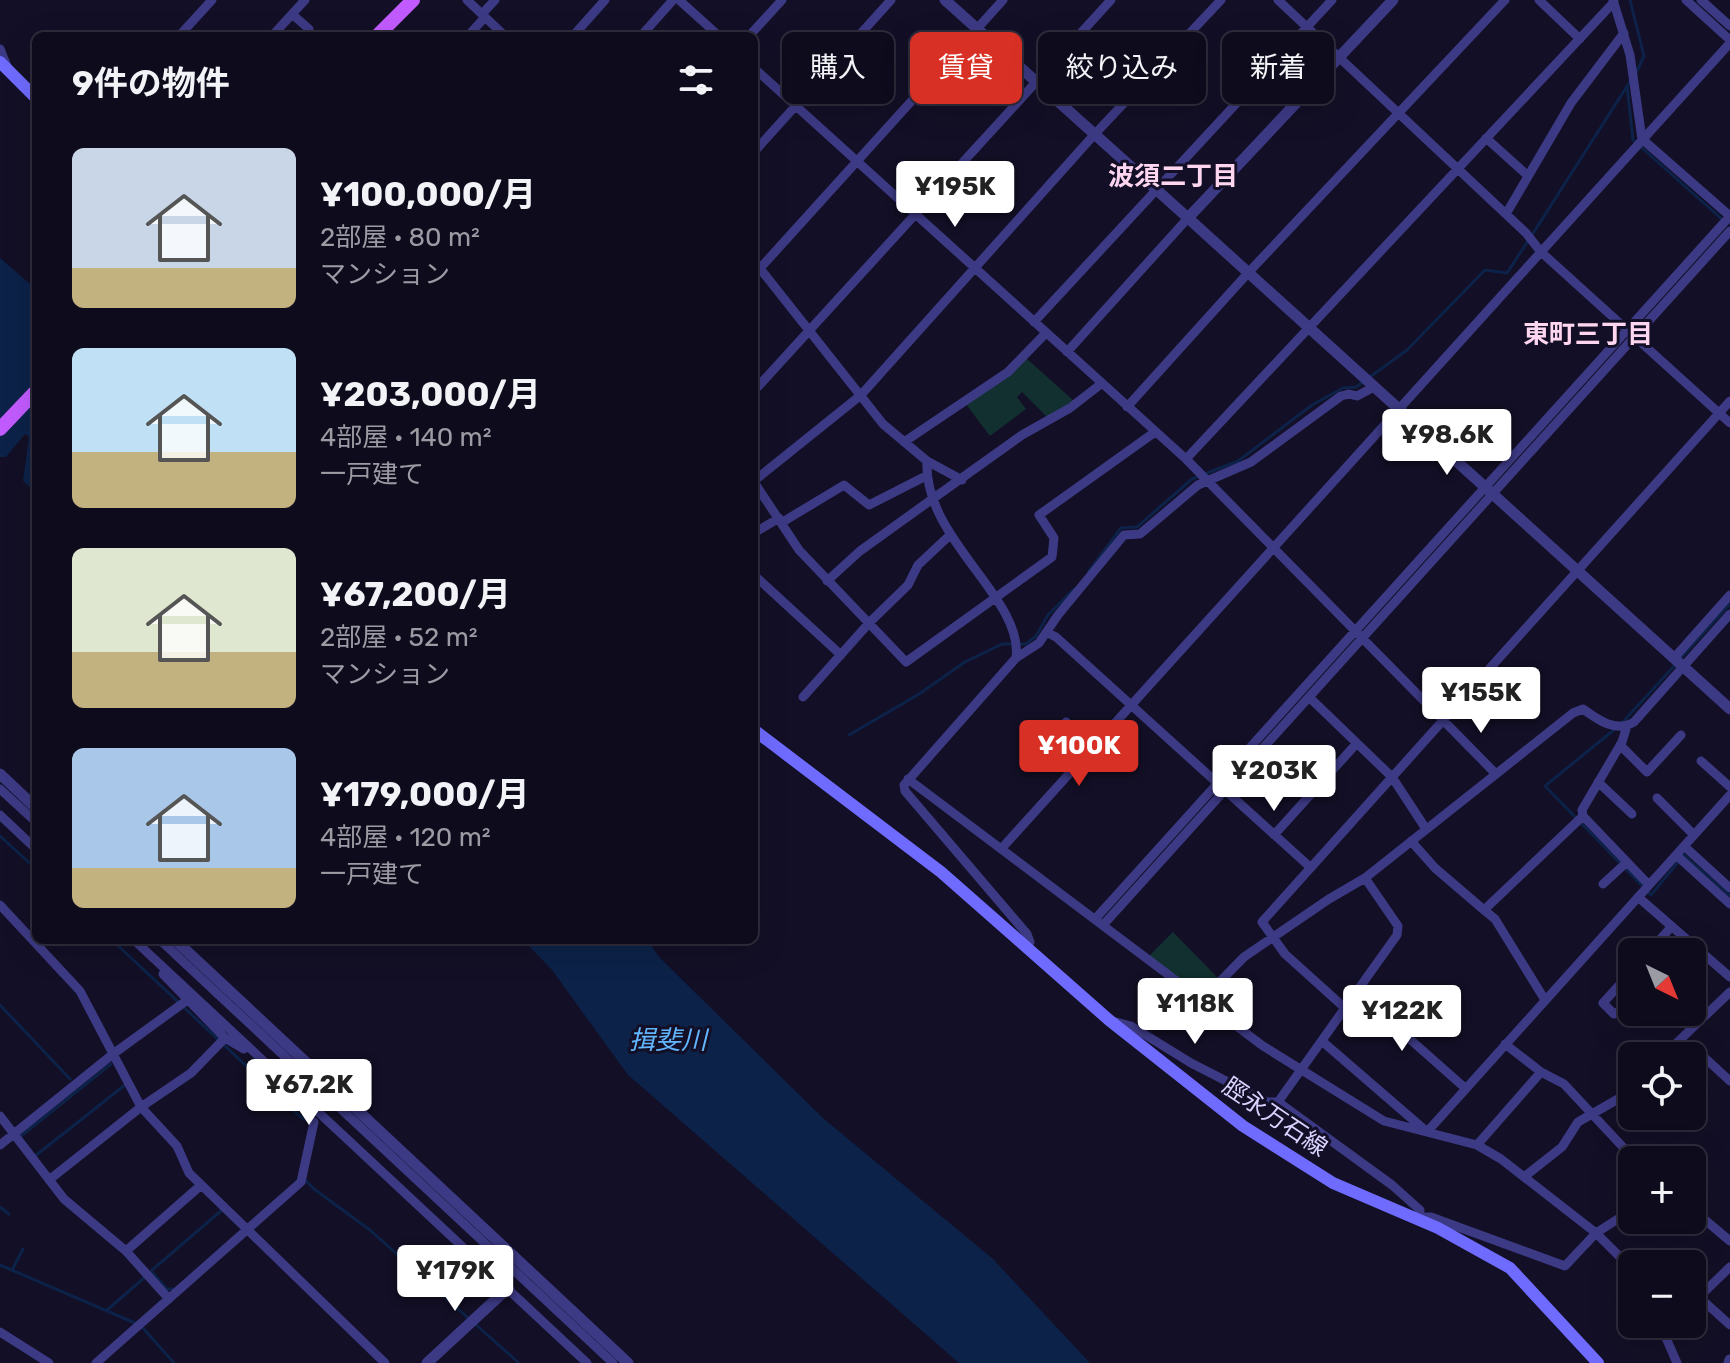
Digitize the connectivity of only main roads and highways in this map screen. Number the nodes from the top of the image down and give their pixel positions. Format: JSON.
{"nodes":[{"id":1,"x":413,"y":0,"type":"edge"},
{"id":2,"x":381,"y":32,"type":"edge"},
{"id":3,"x":4,"y":67,"type":"edge"},
{"id":4,"x":32,"y":94,"type":"edge"},
{"id":5,"x":32,"y":395,"type":"edge"},
{"id":6,"x":0,"y":429,"type":"edge"},
{"id":7,"x":758,"y":733,"type":"edge"},
{"id":8,"x":1598,"y":1363,"type":"edge"}],
"edges":[{"from":1,"to":2,"type":"main road"},
{"from":3,"to":4,"type":"main road"},
{"from":5,"to":6,"type":"main road"},
{"from":7,"to":8,"type":"main road","name":"脛永万石線"}]}
